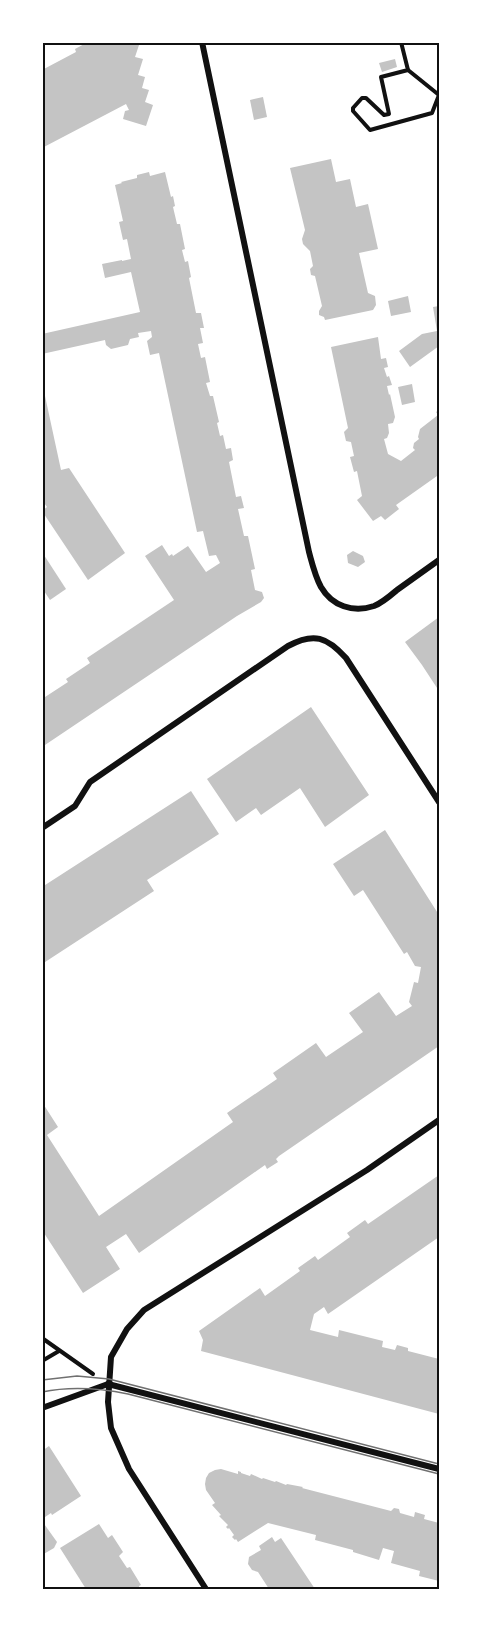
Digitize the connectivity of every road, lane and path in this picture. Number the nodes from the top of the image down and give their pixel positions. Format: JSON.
{"nodes":[{"id":1,"x":202,"y":42,"type":"edge"},
{"id":2,"x":401,"y":42,"type":"edge"},
{"id":3,"x":408,"y":70,"type":"junction"},
{"id":4,"x":439,"y":95,"type":"edge"},
{"id":5,"x":439,"y":560,"type":"edge"},
{"id":6,"x":439,"y":802,"type":"edge"},
{"id":7,"x":42,"y":828,"type":"edge"},
{"id":8,"x":439,"y":1120,"type":"edge"},
{"id":9,"x":42,"y":1338,"type":"edge"},
{"id":10,"x":60,"y":1351,"type":"junction"},
{"id":11,"x":42,"y":1361,"type":"edge"},
{"id":12,"x":108,"y":1384,"type":"junction"},
{"id":13,"x":42,"y":1408,"type":"edge"},
{"id":14,"x":439,"y":1469,"type":"edge"},
{"id":15,"x":206,"y":1589,"type":"edge"}],
"edges":[{"from":1,"to":5,"type":"street"},
{"from":2,"to":3,"type":"path"},
{"from":3,"to":4,"type":"path"},
{"from":3,"to":4,"type":"path"},
{"from":6,"to":7,"type":"street"},
{"from":8,"to":12,"type":"street"},
{"from":9,"to":10,"type":"path"},
{"from":10,"to":11,"type":"path"},
{"from":10,"to":12,"type":"path"},
{"from":12,"to":13,"type":"street"},
{"from":12,"to":14,"type":"street"},
{"from":12,"to":15,"type":"street"}]}
